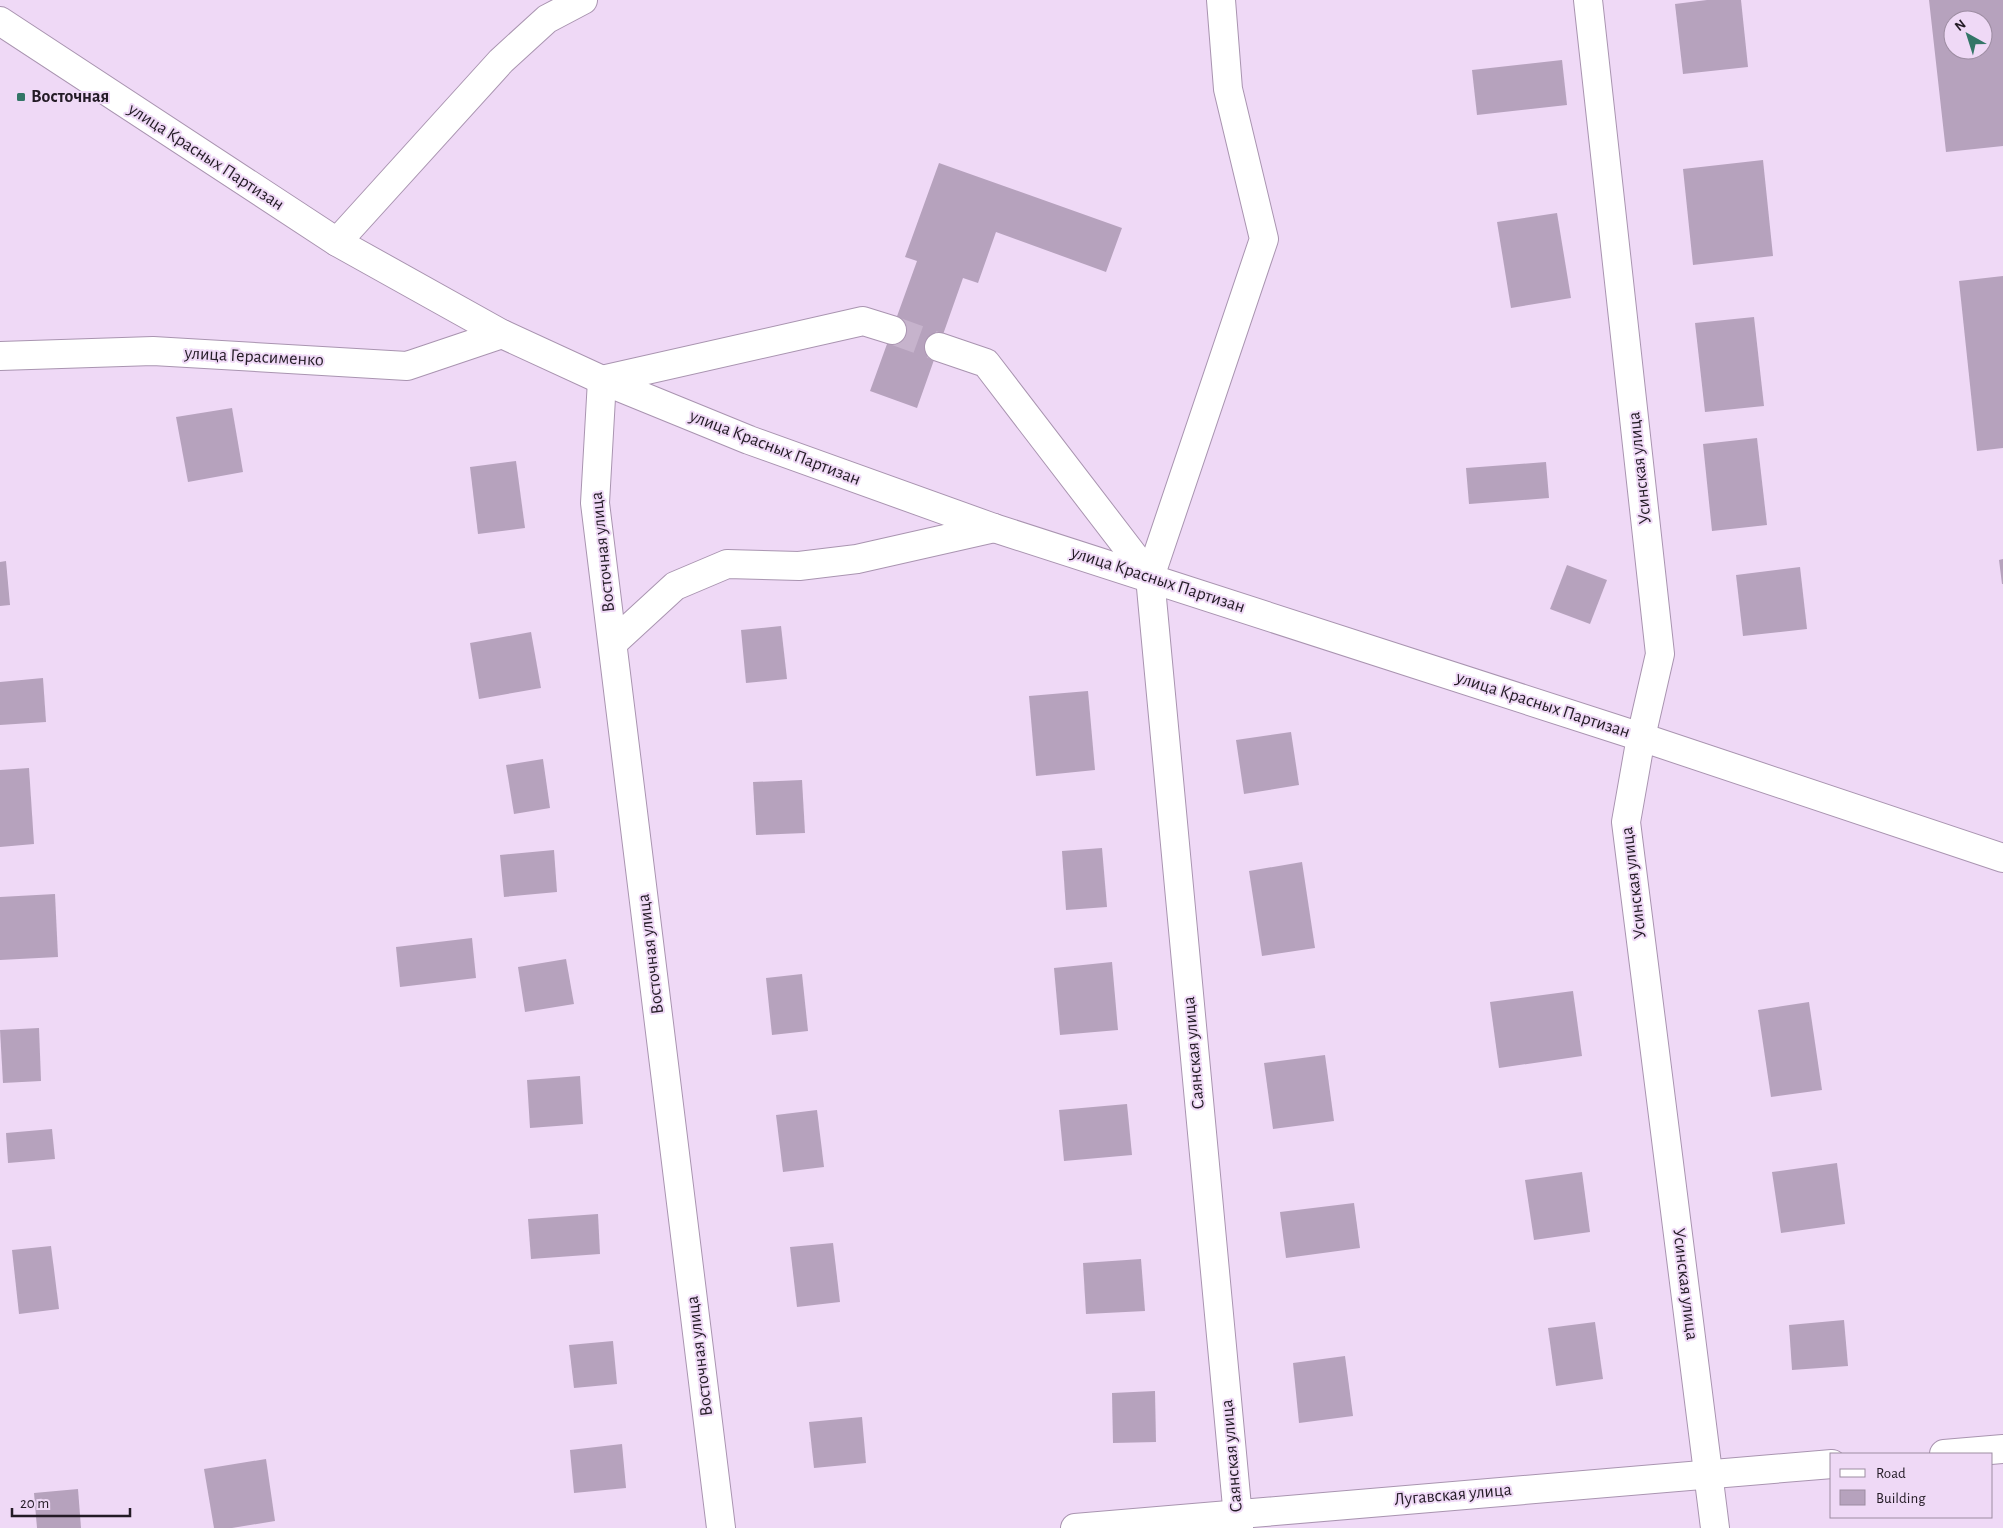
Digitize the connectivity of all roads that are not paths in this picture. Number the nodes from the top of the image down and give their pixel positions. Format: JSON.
{"nodes":[{"id":1,"x":583,"y":0,"type":"edge"},
{"id":2,"x":1221,"y":0,"type":"edge"},
{"id":3,"x":1588,"y":0,"type":"edge"},
{"id":4,"x":550,"y":10,"type":"edge"},
{"id":5,"x":0,"y":22,"type":"edge"},
{"id":6,"x":337,"y":242,"type":"junction"},
{"id":7,"x":892,"y":330,"type":"tunnel mouth"},
{"id":8,"x":502,"y":334,"type":"junction"},
{"id":9,"x":939,"y":347,"type":"tunnel mouth"},
{"id":10,"x":0,"y":356,"type":"edge"},
{"id":11,"x":602,"y":380,"type":"junction"},
{"id":12,"x":994,"y":528,"type":"junction"},
{"id":13,"x":1150,"y":577,"type":"junction"},
{"id":14,"x":612,"y":643,"type":"junction"},
{"id":15,"x":1641,"y":737,"type":"junction"},
{"id":16,"x":2003,"y":858,"type":"edge"},
{"id":17,"x":2003,"y":1449,"type":"edge"},
{"id":18,"x":1956,"y":1453,"type":"edge"},
{"id":19,"x":1830,"y":1464,"type":"edge"},
{"id":20,"x":1709,"y":1474,"type":"junction"},
{"id":21,"x":1238,"y":1520,"type":"edge"},
{"id":22,"x":721,"y":1528,"type":"edge"},
{"id":23,"x":1075,"y":1528,"type":"edge"},
{"id":24,"x":1715,"y":1528,"type":"edge"}],
"edges":[{"from":1,"to":4,"type":"street"},
{"from":2,"to":13,"type":"street"},
{"from":3,"to":15,"type":"street","name":"Усинская улица"},
{"from":4,"to":6,"type":"street"},
{"from":5,"to":6,"type":"street","name":"улица Красных Партизан"},
{"from":6,"to":8,"type":"street","name":"улица Красных Партизан"},
{"from":7,"to":11,"type":"street"},
{"from":8,"to":10,"type":"street","name":"улица Герасименко"},
{"from":8,"to":11,"type":"street","name":"улица Красных Партизан"},
{"from":9,"to":13,"type":"street"},
{"from":11,"to":12,"type":"street","name":"улица Красных Партизан"},
{"from":11,"to":14,"type":"street","name":"Восточная улица"},
{"from":12,"to":13,"type":"street","name":"улица Красных Партизан"},
{"from":12,"to":14,"type":"street"},
{"from":13,"to":15,"type":"street","name":"улица Красных Партизан"},
{"from":13,"to":21,"type":"street","name":"Саянская улица"},
{"from":14,"to":22,"type":"street","name":"Восточная улица"},
{"from":15,"to":16,"type":"street","name":"улица Красных Партизан"},
{"from":15,"to":20,"type":"street","name":"Усинская улица"},
{"from":17,"to":18,"type":"street"},
{"from":19,"to":20,"type":"street","name":"Лугавская улица"},
{"from":20,"to":21,"type":"street","name":"Лугавская улица"},
{"from":20,"to":24,"type":"street","name":"Усинская улица"},
{"from":21,"to":23,"type":"street","name":"Лугавская улица"}]}
